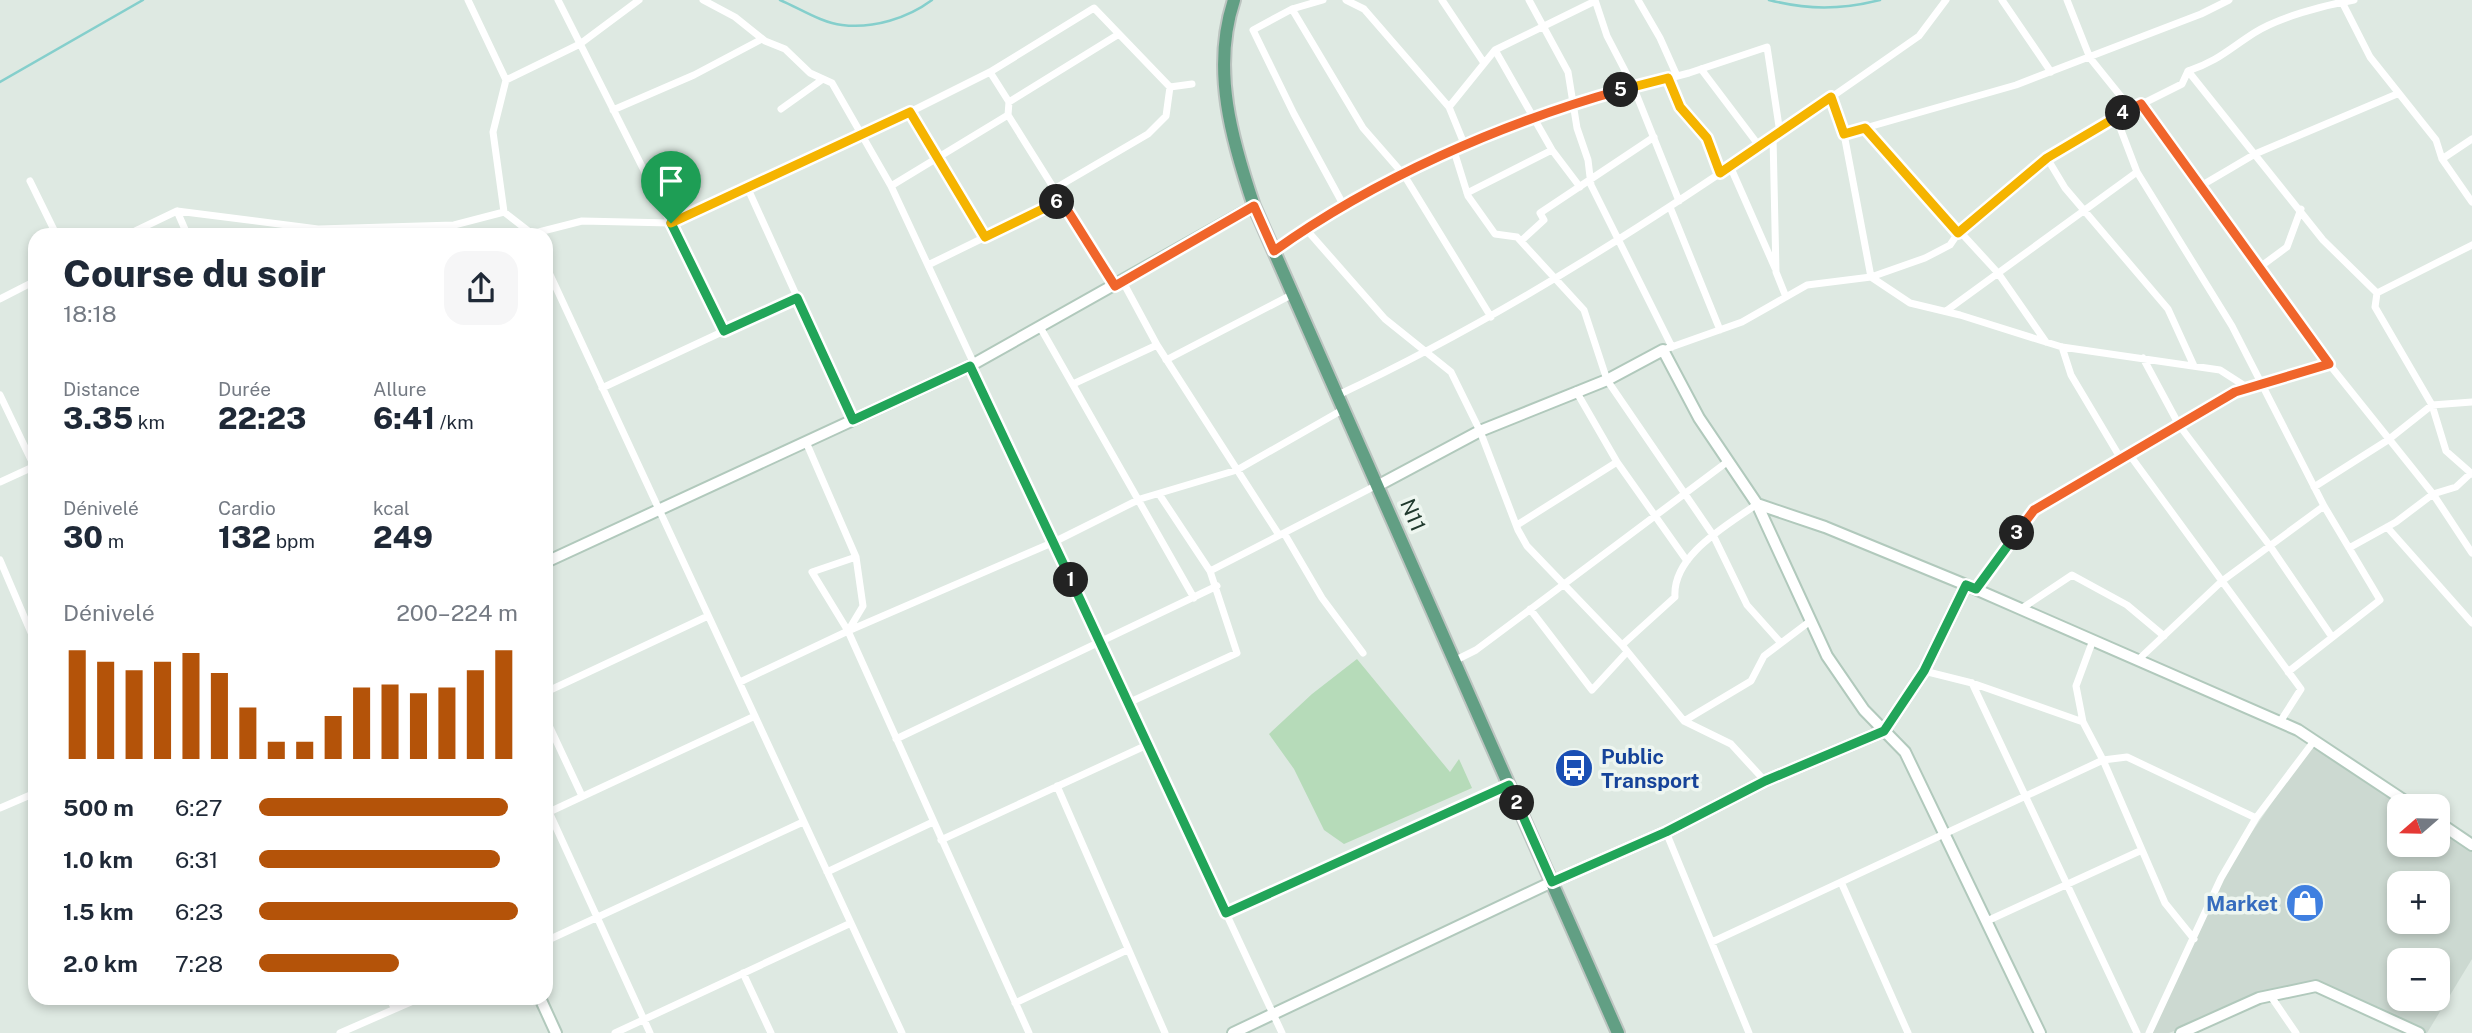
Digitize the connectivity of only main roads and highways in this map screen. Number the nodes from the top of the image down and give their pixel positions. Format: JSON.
{"nodes":[{"id":1,"x":1234,"y":0,"type":"edge"},
{"id":2,"x":1618,"y":1033,"type":"edge"}],
"edges":[{"from":1,"to":2,"type":"main road","name":"N11"}]}
